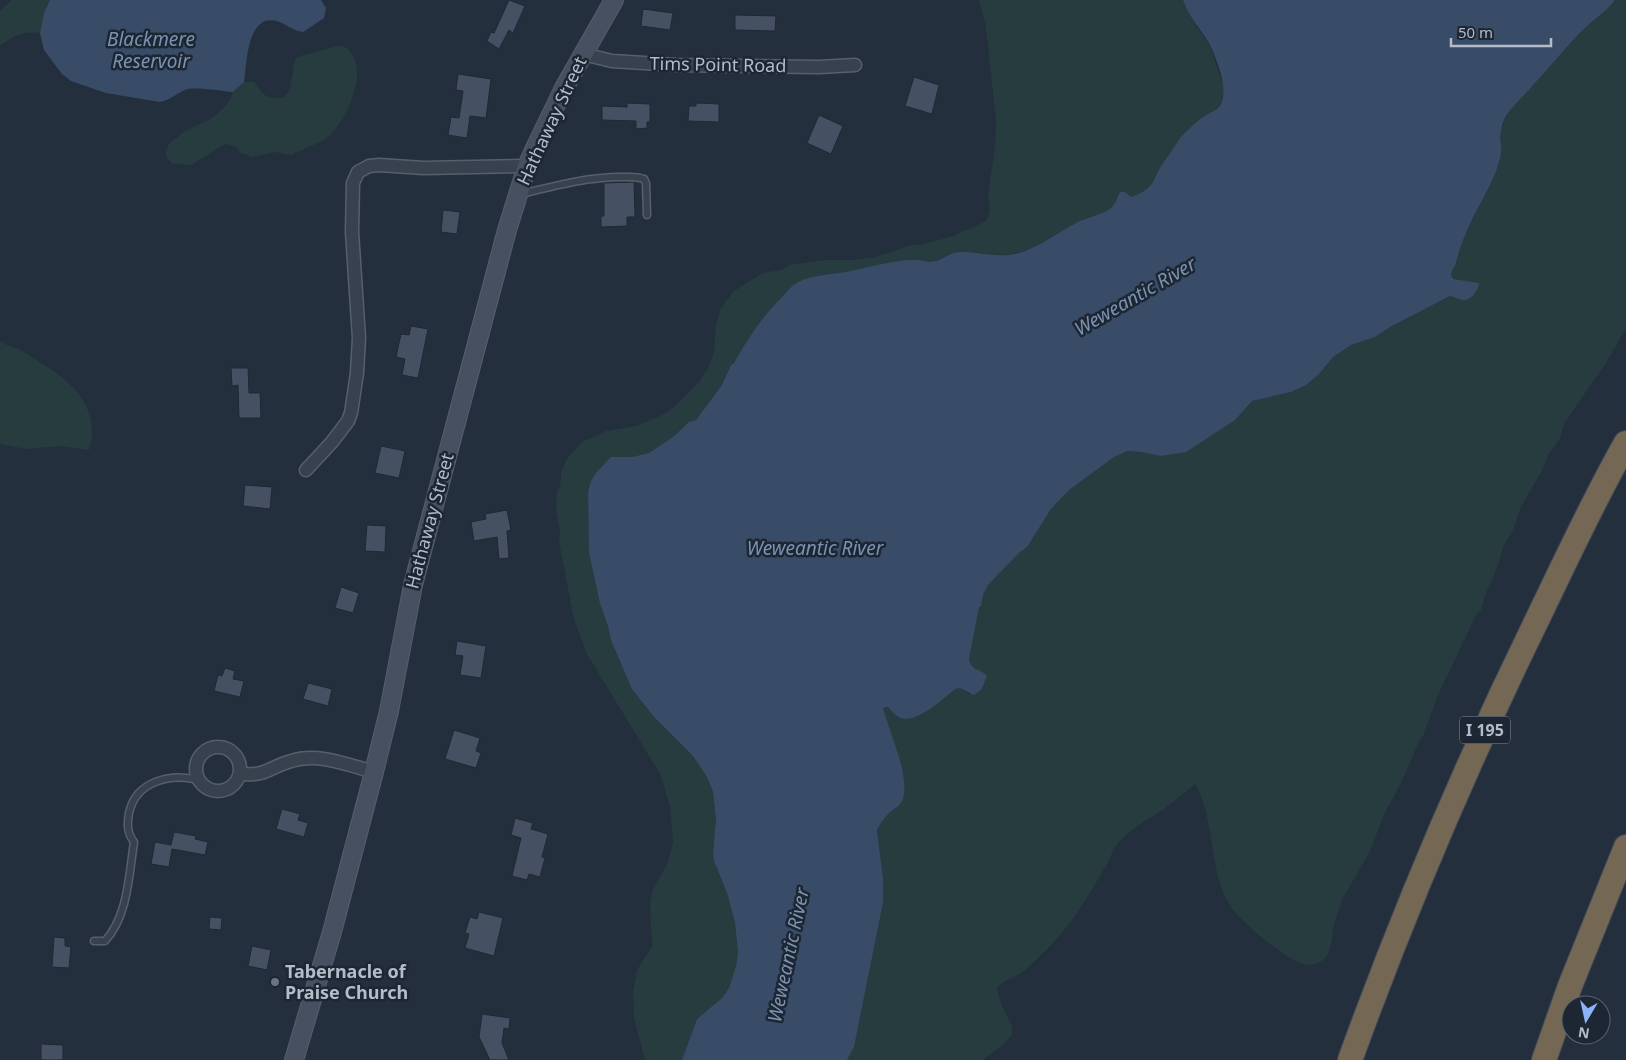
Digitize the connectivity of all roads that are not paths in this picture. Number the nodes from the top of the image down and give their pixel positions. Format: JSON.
{"nodes":[{"id":1,"x":614,"y":0,"type":"edge"},
{"id":2,"x":583,"y":54,"type":"junction"},
{"id":3,"x":855,"y":65,"type":"dead end"},
{"id":4,"x":527,"y":166,"type":"junction"},
{"id":5,"x":517,"y":195,"type":"junction"},
{"id":6,"x":647,"y":215,"type":"dead end"},
{"id":7,"x":1626,"y":443,"type":"edge"},
{"id":8,"x":306,"y":470,"type":"dead end"},
{"id":9,"x":374,"y":772,"type":"junction"},
{"id":10,"x":240,"y":774,"type":"junction"},
{"id":11,"x":198,"y":780,"type":"junction"},
{"id":12,"x":1626,"y":847,"type":"edge"},
{"id":13,"x":94,"y":941,"type":"dead end"},
{"id":14,"x":294,"y":1060,"type":"edge"},
{"id":15,"x":1350,"y":1060,"type":"edge"},
{"id":16,"x":1544,"y":1060,"type":"edge"}],
"edges":[{"from":1,"to":2,"type":"street","name":"Hathaway Street"},
{"from":2,"to":3,"type":"street","name":"Tims Point Road"},
{"from":2,"to":4,"type":"street","name":"Hathaway Street"},
{"from":4,"to":5,"type":"street","name":"Hathaway Street"},
{"from":4,"to":8,"type":"street"},
{"from":5,"to":6,"type":"lane"},
{"from":5,"to":9,"type":"street","name":"Hathaway Street"},
{"from":7,"to":15,"type":"highway","number":"I 195"},
{"from":9,"to":10,"type":"street"},
{"from":9,"to":14,"type":"street","name":"Hathaway Street"},
{"from":10,"to":11,"type":"street"},
{"from":10,"to":11,"type":"street"},
{"from":11,"to":13,"type":"lane"},
{"from":12,"to":16,"type":"highway"}]}
